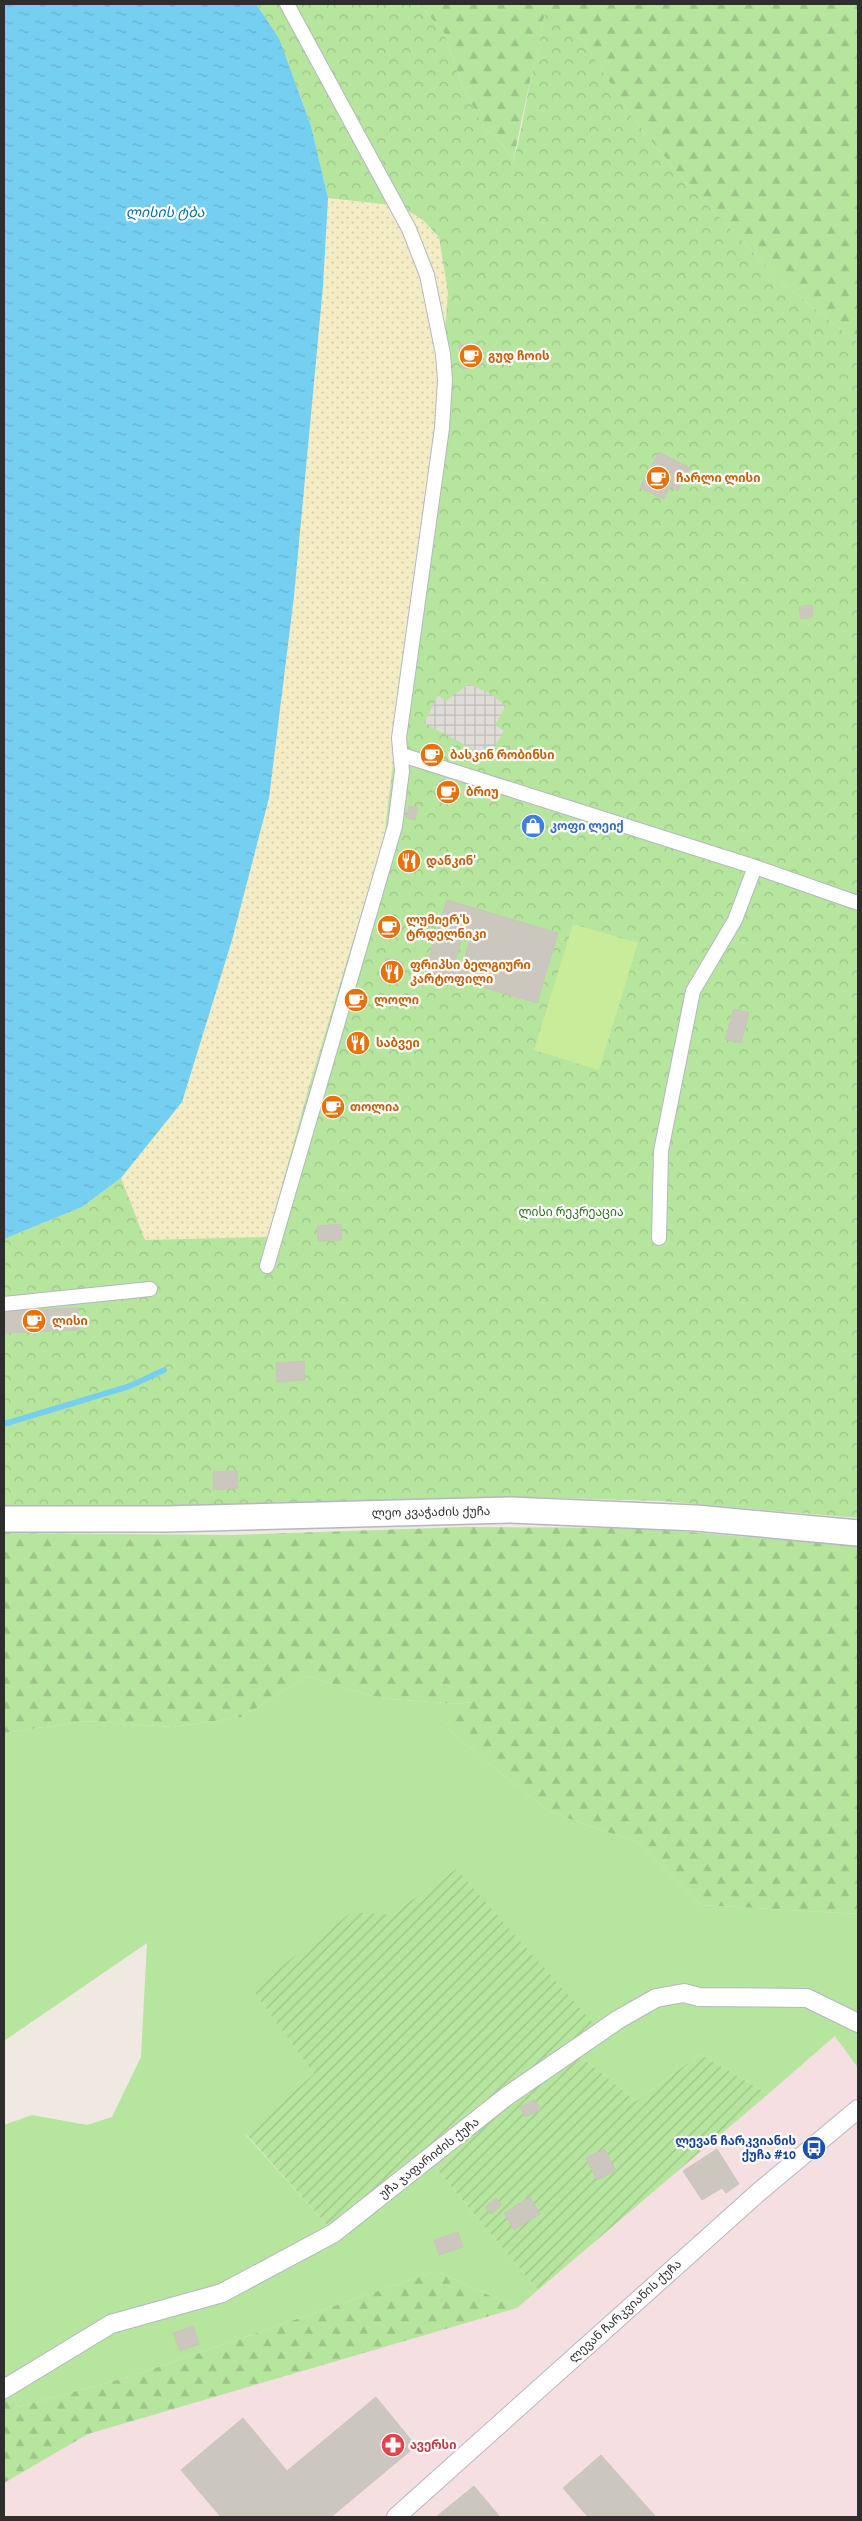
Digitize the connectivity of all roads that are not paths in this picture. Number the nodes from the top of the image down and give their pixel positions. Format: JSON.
{"nodes":[{"id":1,"x":287,"y":4,"type":"edge"},
{"id":2,"x":402,"y":755,"type":"junction"},
{"id":3,"x":755,"y":867,"type":"junction"},
{"id":4,"x":858,"y":903,"type":"edge"},
{"id":5,"x":659,"y":1238,"type":"dead end"},
{"id":6,"x":267,"y":1266,"type":"dead end"},
{"id":7,"x":150,"y":1289,"type":"dead end"},
{"id":8,"x":4,"y":1304,"type":"edge"},
{"id":9,"x":4,"y":1518,"type":"edge"},
{"id":10,"x":858,"y":1533,"type":"edge"},
{"id":11,"x":858,"y":2024,"type":"edge"},
{"id":12,"x":858,"y":2109,"type":"edge"},
{"id":13,"x":4,"y":2389,"type":"edge"},
{"id":14,"x":396,"y":2517,"type":"edge"}],
"edges":[{"from":1,"to":2,"type":"street"},
{"from":2,"to":3,"type":"street"},
{"from":2,"to":6,"type":"street"},
{"from":3,"to":4,"type":"street"},
{"from":3,"to":5,"type":"street"},
{"from":7,"to":8,"type":"street"},
{"from":9,"to":10,"type":"main road","name":"ლეო კვაჭაძის ქუჩა"},
{"from":11,"to":13,"type":"street","name":"უჩა ჯაფარიძის ქუჩა"},
{"from":12,"to":14,"type":"street","name":"ლევან ჩარკვიანის ქუჩა"}]}
